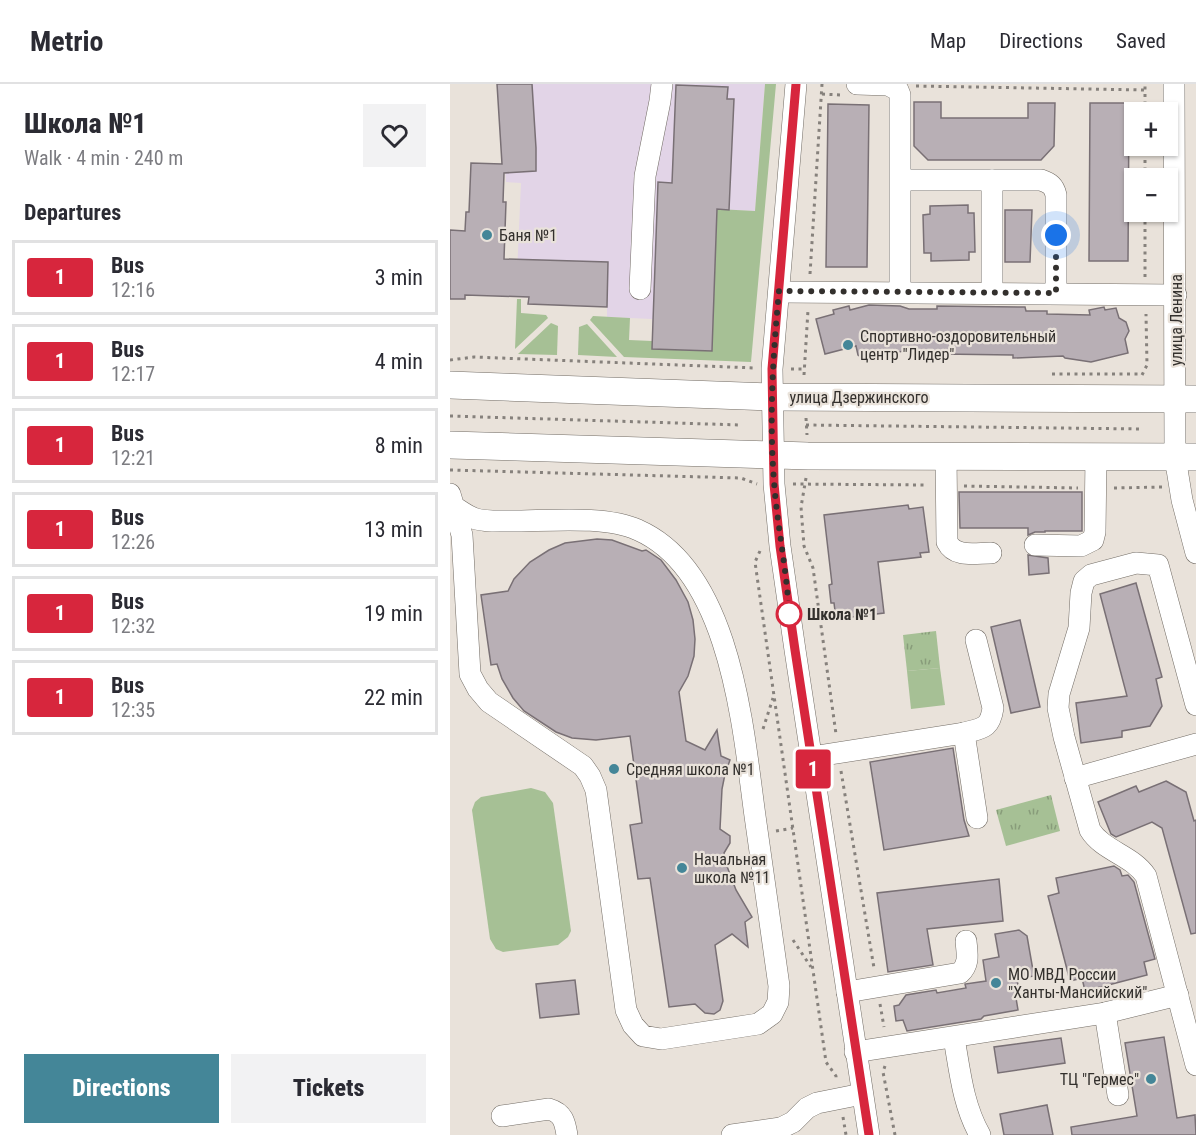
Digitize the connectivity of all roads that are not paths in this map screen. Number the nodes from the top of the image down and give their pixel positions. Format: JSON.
{"nodes":[{"id":1,"x":662,"y":84,"type":"edge"},
{"id":2,"x":796,"y":84,"type":"edge"},
{"id":3,"x":1174,"y":84,"type":"edge"},
{"id":4,"x":851,"y":90,"type":"edge"},
{"id":5,"x":901,"y":180,"type":"junction"},
{"id":6,"x":992,"y":180,"type":"junction"},
{"id":7,"x":1186,"y":245,"type":"edge"},
{"id":8,"x":640,"y":289,"type":"dead end"},
{"id":9,"x":779,"y":291,"type":"junction"},
{"id":10,"x":900,"y":292,"type":"junction"},
{"id":11,"x":992,"y":293,"type":"junction"},
{"id":12,"x":1056,"y":293,"type":"junction"},
{"id":13,"x":1176,"y":295,"type":"junction"},
{"id":14,"x":450,"y":386,"type":"edge"},
{"id":15,"x":772,"y":397,"type":"junction"},
{"id":16,"x":1186,"y":399,"type":"edge"},
{"id":17,"x":450,"y":445,"type":"edge"},
{"id":18,"x":772,"y":455,"type":"junction"},
{"id":19,"x":946,"y":456,"type":"junction"},
{"id":20,"x":1096,"y":457,"type":"junction"},
{"id":21,"x":1186,"y":457,"type":"edge"},
{"id":22,"x":453,"y":501,"type":"edge"},
{"id":23,"x":1035,"y":545,"type":"dead end"},
{"id":24,"x":991,"y":553,"type":"dead end"},
{"id":25,"x":1196,"y":553,"type":"edge"},
{"id":26,"x":976,"y":640,"type":"dead end"},
{"id":27,"x":1196,"y":705,"type":"edge"},
{"id":28,"x":964,"y":733,"type":"junction"},
{"id":29,"x":1196,"y":744,"type":"edge"},
{"id":30,"x":811,"y":757,"type":"junction"},
{"id":31,"x":1075,"y":778,"type":"junction"},
{"id":32,"x":977,"y":818,"type":"dead end"},
{"id":33,"x":966,"y":941,"type":"dead end"},
{"id":34,"x":847,"y":992,"type":"junction"},
{"id":35,"x":1178,"y":995,"type":"junction"},
{"id":36,"x":1105,"y":1013,"type":"junction"},
{"id":37,"x":954,"y":1038,"type":"junction"},
{"id":38,"x":855,"y":1052,"type":"junction"},
{"id":39,"x":1196,"y":1065,"type":"edge"},
{"id":40,"x":862,"y":1094,"type":"junction"},
{"id":41,"x":1118,"y":1095,"type":"dead end"},
{"id":42,"x":502,"y":1116,"type":"dead end"},
{"id":43,"x":567,"y":1135,"type":"edge"},
{"id":44,"x":732,"y":1135,"type":"edge"},
{"id":45,"x":869,"y":1135,"type":"edge"},
{"id":46,"x":980,"y":1135,"type":"edge"}],
"edges":[{"from":1,"to":8,"type":"street"},
{"from":2,"to":9,"type":"street"},
{"from":3,"to":7,"type":"street","name":"улица Ленина"},
{"from":4,"to":5,"type":"street"},
{"from":5,"to":6,"type":"street"},
{"from":5,"to":10,"type":"street"},
{"from":6,"to":11,"type":"street"},
{"from":6,"to":12,"type":"street"},
{"from":7,"to":13,"type":"street","name":"улица Ленина"},
{"from":9,"to":10,"type":"street"},
{"from":9,"to":15,"type":"street"},
{"from":10,"to":11,"type":"street"},
{"from":11,"to":12,"type":"street"},
{"from":12,"to":13,"type":"street"},
{"from":13,"to":16,"type":"street","name":"улица Ленина"},
{"from":14,"to":15,"type":"main road","name":"улица Дзержинского"},
{"from":15,"to":16,"type":"main road","name":"улица Дзержинского"},
{"from":15,"to":18,"type":"street"},
{"from":16,"to":21,"type":"street","name":"улица Ленина"},
{"from":17,"to":18,"type":"main road"},
{"from":18,"to":19,"type":"main road"},
{"from":18,"to":30,"type":"street"},
{"from":19,"to":20,"type":"main road"},
{"from":19,"to":24,"type":"street"},
{"from":20,"to":21,"type":"main road"},
{"from":20,"to":23,"type":"street"},
{"from":21,"to":25,"type":"street","name":"улица Ленина"},
{"from":22,"to":22,"type":"street"},
{"from":26,"to":28,"type":"street"},
{"from":27,"to":31,"type":"street"},
{"from":28,"to":30,"type":"street"},
{"from":28,"to":32,"type":"street"},
{"from":29,"to":31,"type":"street"},
{"from":30,"to":34,"type":"street"},
{"from":31,"to":35,"type":"street"},
{"from":33,"to":34,"type":"street"},
{"from":34,"to":38,"type":"street"},
{"from":35,"to":36,"type":"street"},
{"from":35,"to":39,"type":"street"},
{"from":36,"to":37,"type":"street"},
{"from":36,"to":41,"type":"street"},
{"from":37,"to":38,"type":"street"},
{"from":37,"to":46,"type":"street"},
{"from":38,"to":40,"type":"street"},
{"from":40,"to":44,"type":"street"},
{"from":40,"to":45,"type":"street"},
{"from":42,"to":43,"type":"street"}]}
